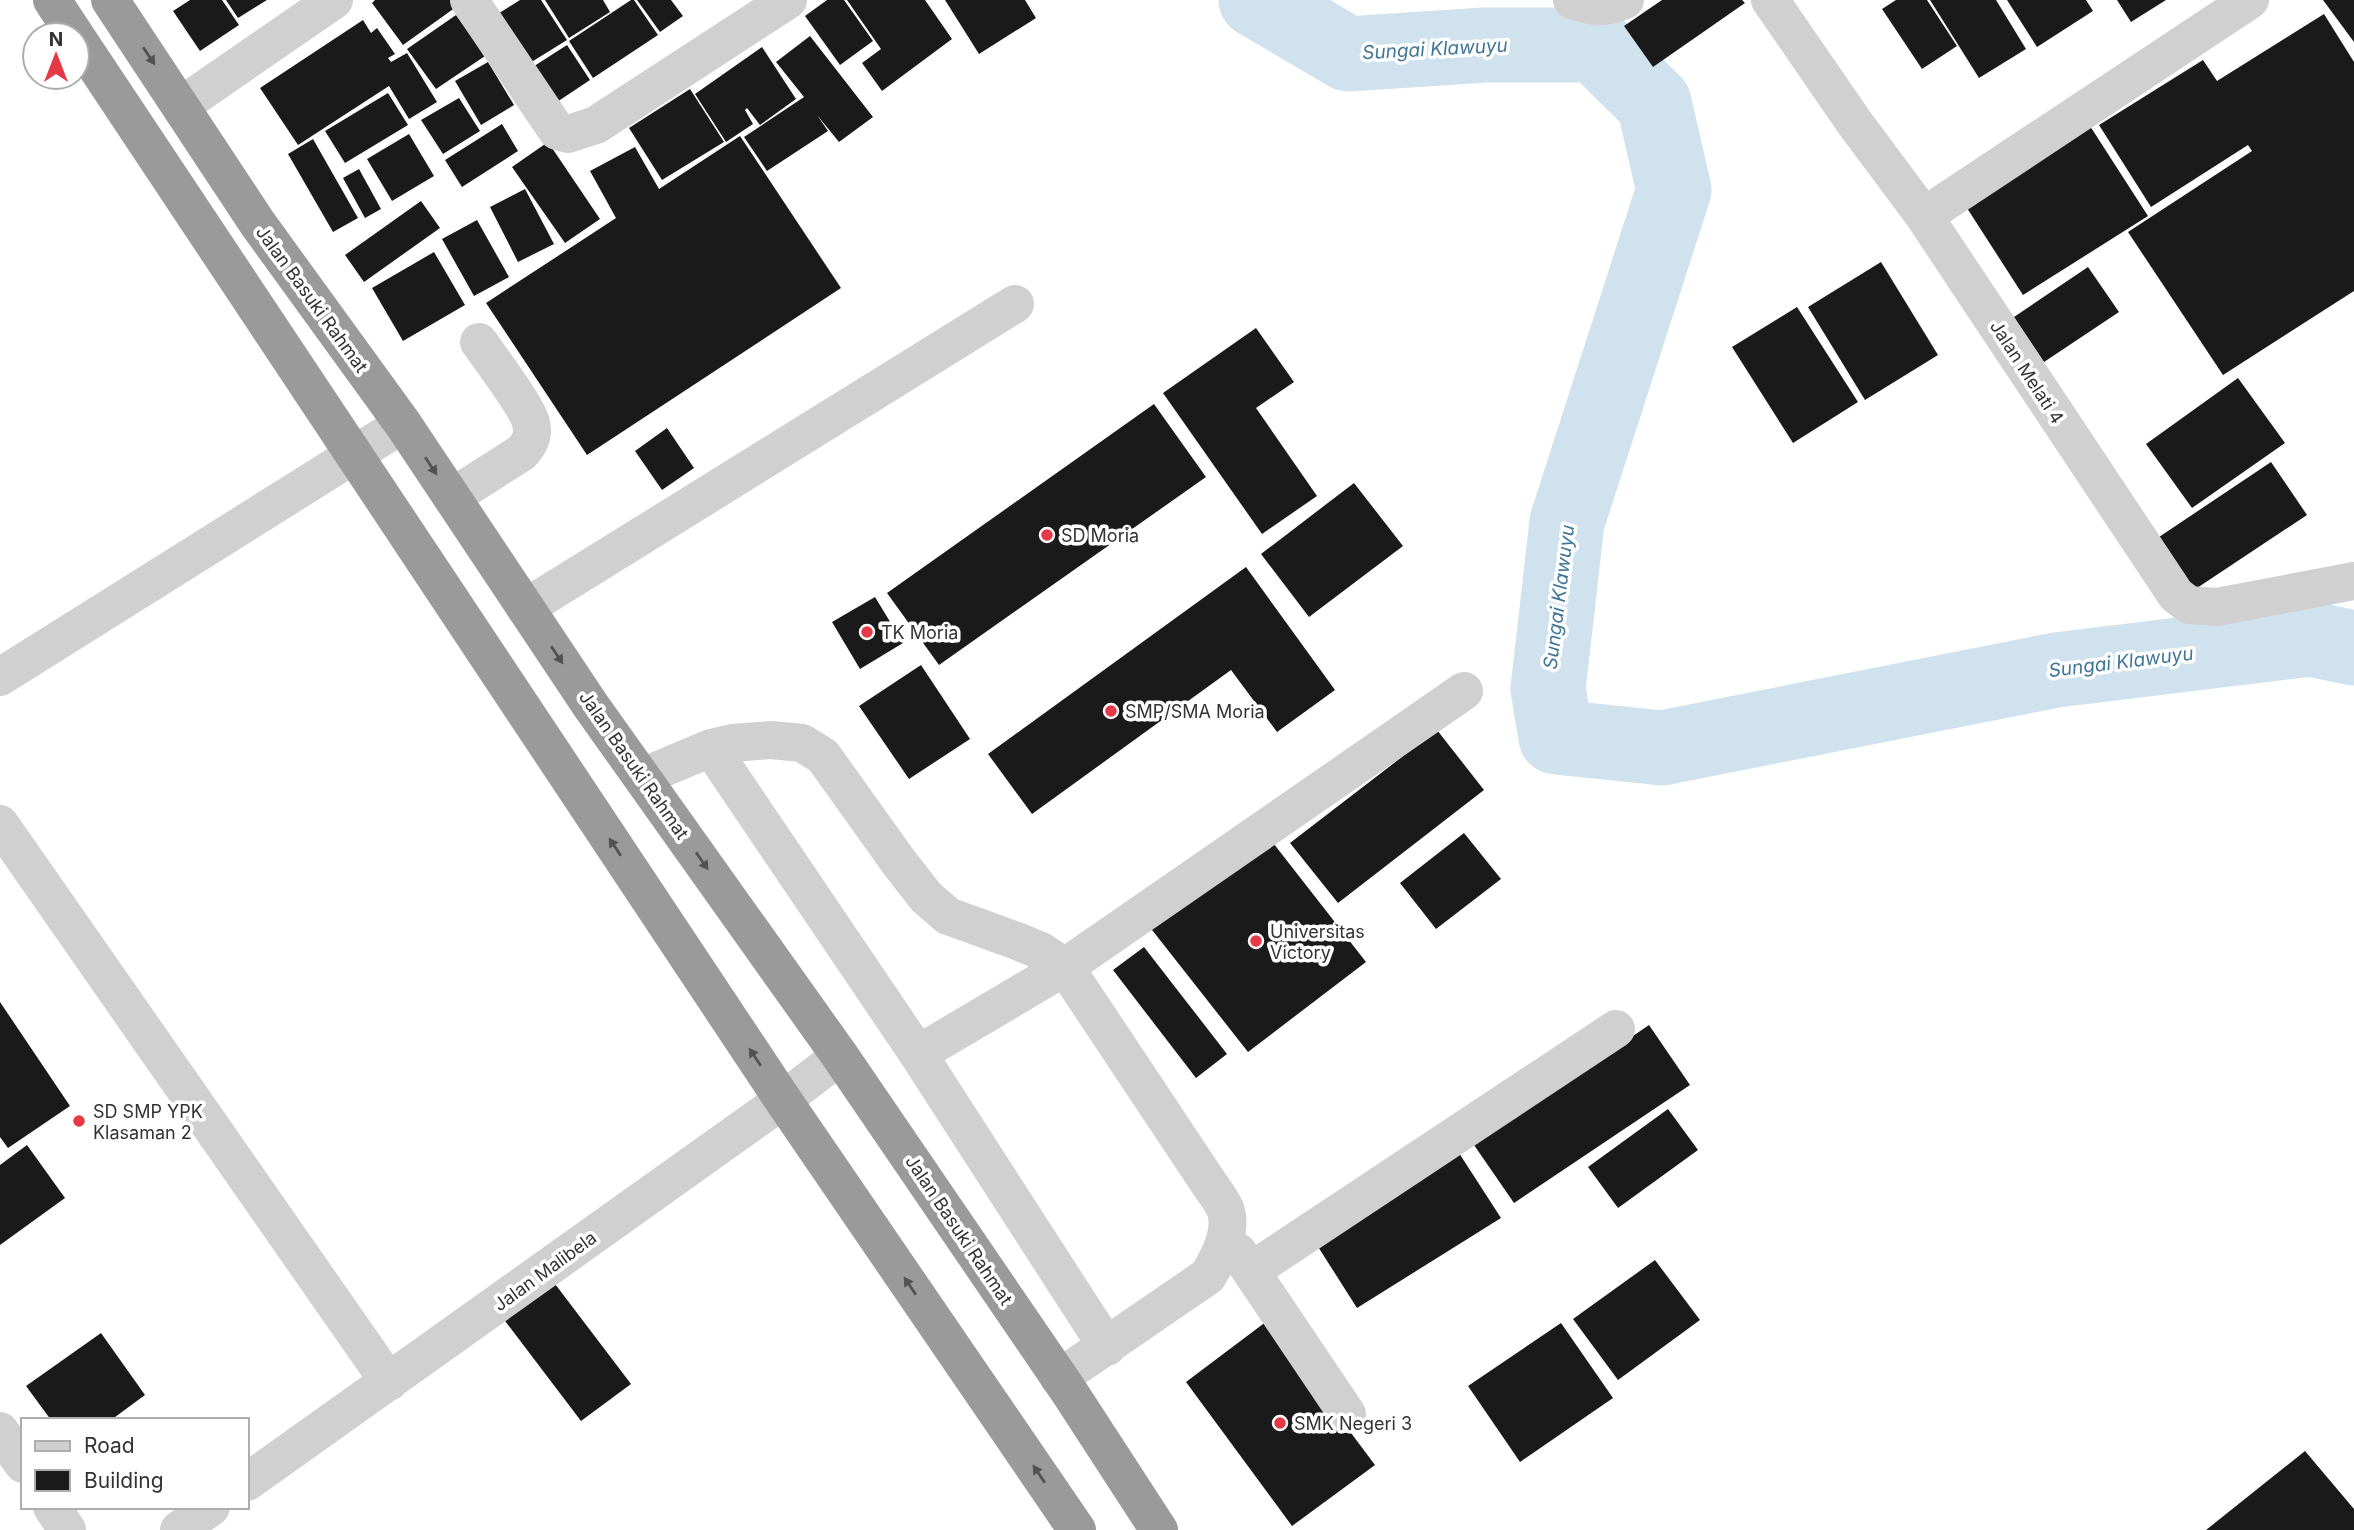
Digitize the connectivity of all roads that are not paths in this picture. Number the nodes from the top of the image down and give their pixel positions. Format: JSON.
{"nodes":[{"id":1,"x":52,"y":0,"type":"edge"},
{"id":2,"x":110,"y":0,"type":"edge"},
{"id":3,"x":334,"y":0,"type":"edge"},
{"id":4,"x":469,"y":0,"type":"edge"},
{"id":5,"x":788,"y":0,"type":"edge"},
{"id":6,"x":1572,"y":0,"type":"edge"},
{"id":7,"x":1625,"y":0,"type":"edge"},
{"id":8,"x":1770,"y":0,"type":"edge"},
{"id":9,"x":2250,"y":0,"type":"edge"},
{"id":10,"x":66,"y":21,"type":"edge"},
{"id":11,"x":91,"y":59,"type":"edge"},
{"id":12,"x":182,"y":105,"type":"junction"},
{"id":13,"x":1924,"y":216,"type":"junction"},
{"id":14,"x":1015,"y":304,"type":"dead end"},
{"id":15,"x":479,"y":342,"type":"dead end"},
{"id":16,"x":403,"y":424,"type":"junction"},
{"id":17,"x":355,"y":455,"type":"junction"},
{"id":18,"x":452,"y":497,"type":"junction"},
{"id":19,"x":2354,"y":580,"type":"edge"},
{"id":20,"x":525,"y":608,"type":"junction"},
{"id":21,"x":0,"y":677,"type":"edge"},
{"id":22,"x":1464,"y":691,"type":"dead end"},
{"id":23,"x":711,"y":748,"type":"junction"},
{"id":24,"x":642,"y":776,"type":"junction"},
{"id":25,"x":0,"y":824,"type":"edge"},
{"id":26,"x":1065,"y":967,"type":"junction"},
{"id":27,"x":1616,"y":1030,"type":"dead end"},
{"id":28,"x":919,"y":1054,"type":"junction"},
{"id":29,"x":840,"y":1056,"type":"junction"},
{"id":30,"x":783,"y":1100,"type":"junction"},
{"id":31,"x":1227,"y":1236,"type":"junction"},
{"id":32,"x":1251,"y":1271,"type":"junction"},
{"id":33,"x":1107,"y":1346,"type":"junction"},
{"id":34,"x":1059,"y":1378,"type":"junction"},
{"id":35,"x":389,"y":1382,"type":"junction"},
{"id":36,"x":1347,"y":1414,"type":"dead end"},
{"id":37,"x":0,"y":1431,"type":"edge"},
{"id":38,"x":21,"y":1461,"type":"edge"},
{"id":39,"x":248,"y":1481,"type":"edge"},
{"id":40,"x":53,"y":1509,"type":"edge"},
{"id":41,"x":208,"y":1509,"type":"edge"},
{"id":42,"x":67,"y":1530,"type":"edge"},
{"id":43,"x":179,"y":1530,"type":"edge"},
{"id":44,"x":1077,"y":1530,"type":"edge"},
{"id":45,"x":1159,"y":1530,"type":"edge"}],
"edges":[{"from":1,"to":10,"type":"highway"},
{"from":2,"to":12,"type":"highway","name":"Jalan Basuki Rahmat","one_way":true},
{"from":3,"to":12,"type":"street"},
{"from":4,"to":5,"type":"street"},
{"from":6,"to":7,"type":"street"},
{"from":8,"to":13,"type":"street","name":"Jalan Melati 4"},
{"from":9,"to":13,"type":"street"},
{"from":11,"to":17,"type":"highway"},
{"from":12,"to":16,"type":"highway","name":"Jalan Basuki Rahmat"},
{"from":13,"to":19,"type":"street","name":"Jalan Melati 4"},
{"from":14,"to":20,"type":"street"},
{"from":15,"to":18,"type":"street"},
{"from":16,"to":17,"type":"street"},
{"from":16,"to":18,"type":"highway","name":"Jalan Basuki Rahmat","one_way":true},
{"from":17,"to":21,"type":"street"},
{"from":30,"to":17,"type":"highway","one_way":true},
{"from":18,"to":20,"type":"highway","name":"Jalan Basuki Rahmat"},
{"from":20,"to":24,"type":"highway","name":"Jalan Basuki Rahmat","one_way":true},
{"from":22,"to":26,"type":"street"},
{"from":23,"to":24,"type":"street"},
{"from":23,"to":26,"type":"street"},
{"from":23,"to":28,"type":"street"},
{"from":24,"to":29,"type":"highway","name":"Jalan Basuki Rahmat","one_way":true},
{"from":25,"to":35,"type":"street"},
{"from":26,"to":28,"type":"street"},
{"from":26,"to":31,"type":"street"},
{"from":27,"to":32,"type":"street"},
{"from":28,"to":33,"type":"street"},
{"from":29,"to":30,"type":"street","name":"Jalan Malibela"},
{"from":29,"to":34,"type":"highway","name":"Jalan Basuki Rahmat"},
{"from":30,"to":35,"type":"street","name":"Jalan Malibela"},
{"from":44,"to":30,"type":"highway","one_way":true},
{"from":31,"to":32,"type":"street"},
{"from":31,"to":33,"type":"street"},
{"from":32,"to":36,"type":"street"},
{"from":33,"to":34,"type":"street"},
{"from":34,"to":45,"type":"highway","name":"Jalan Basuki Rahmat"},
{"from":35,"to":39,"type":"street","name":"Jalan Malibela"},
{"from":37,"to":38,"type":"street"},
{"from":40,"to":42,"type":"street"},
{"from":41,"to":43,"type":"street"}]}
